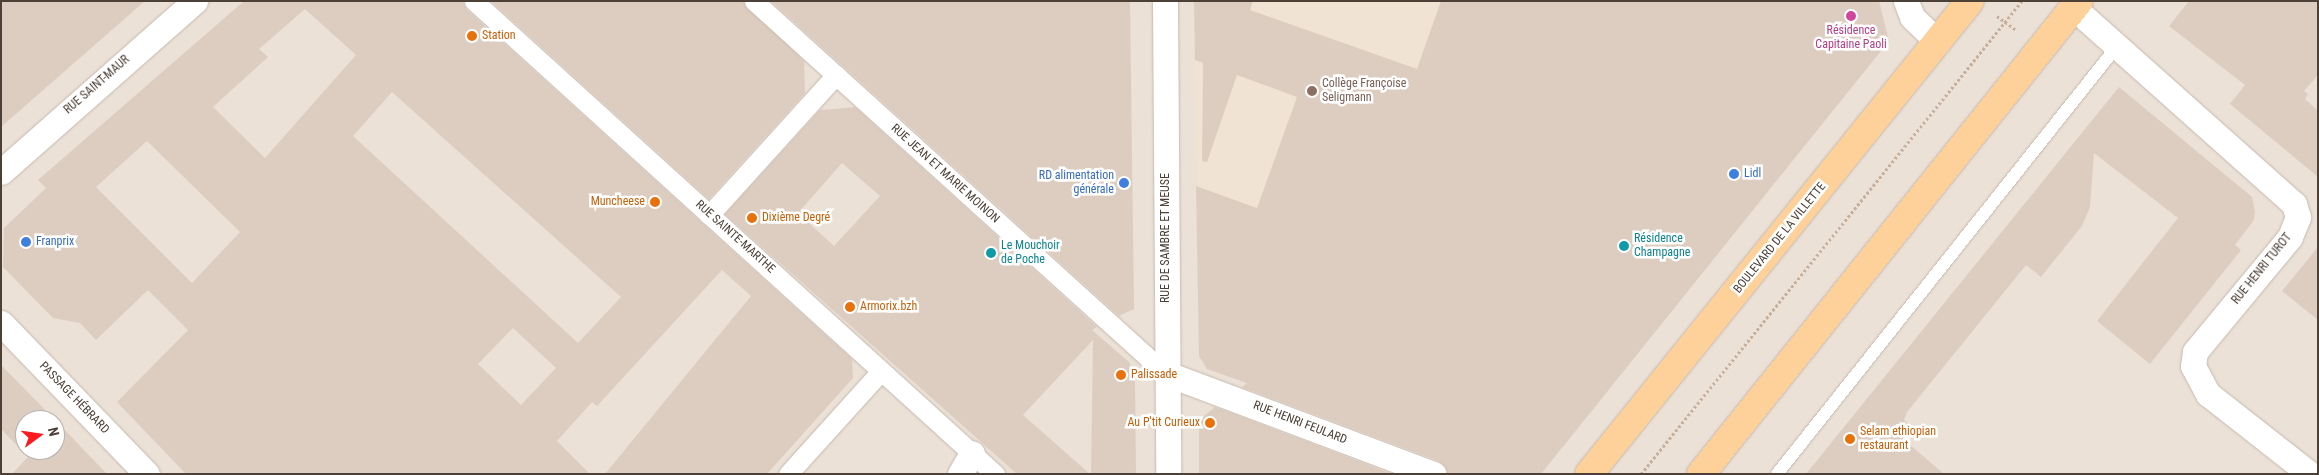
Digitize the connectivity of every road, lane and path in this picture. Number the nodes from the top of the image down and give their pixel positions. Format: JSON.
{"nodes":[{"id":1,"x":196,"y":1,"type":"edge"},
{"id":2,"x":474,"y":1,"type":"edge"},
{"id":3,"x":754,"y":1,"type":"edge"},
{"id":4,"x":1165,"y":1,"type":"edge"},
{"id":5,"x":1906,"y":1,"type":"edge"},
{"id":6,"x":1970,"y":1,"type":"edge"},
{"id":7,"x":2022,"y":1,"type":"edge"},
{"id":8,"x":2077,"y":4,"type":"edge"},
{"id":9,"x":1938,"y":42,"type":"junction"},
{"id":10,"x":2118,"y":45,"type":"junction"},
{"id":11,"x":836,"y":76,"type":"junction"},
{"id":12,"x":1,"y":172,"type":"edge"},
{"id":13,"x":710,"y":215,"type":"junction"},
{"id":14,"x":1,"y":323,"type":"edge"},
{"id":15,"x":881,"y":371,"type":"junction"},
{"id":16,"x":1165,"y":372,"type":"junction"},
{"id":17,"x":966,"y":464,"type":"edge"},
{"id":18,"x":147,"y":474,"type":"edge"},
{"id":19,"x":788,"y":474,"type":"edge"},
{"id":20,"x":995,"y":474,"type":"edge"},
{"id":21,"x":1168,"y":474,"type":"edge"},
{"id":22,"x":1434,"y":474,"type":"edge"},
{"id":23,"x":1589,"y":474,"type":"edge"},
{"id":24,"x":1641,"y":474,"type":"edge"},
{"id":25,"x":1701,"y":474,"type":"edge"},
{"id":26,"x":1777,"y":474,"type":"edge"},
{"id":27,"x":2310,"y":474,"type":"edge"}],
"edges":[{"from":1,"to":12,"type":"street","name":"RUE SAINT-MAUR"},
{"from":2,"to":13,"type":"street","name":"RUE SAINTE-MARTHE"},
{"from":3,"to":11,"type":"street","name":"RUE JEAN ET MARIE MOINON"},
{"from":4,"to":16,"type":"street","name":"RUE DE SAMBRE ET MEUSE"},
{"from":5,"to":9,"type":"street"},
{"from":6,"to":9,"type":"main road","name":"BOULEVARD DE LA VILLETTE"},
{"from":7,"to":24,"type":"path"},
{"from":8,"to":10,"type":"street","name":"RUE HENRI TUROT"},
{"from":8,"to":25,"type":"main road"},
{"from":9,"to":23,"type":"main road","name":"BOULEVARD DE LA VILLETTE"},
{"from":10,"to":26,"type":"lane"},
{"from":10,"to":27,"type":"street","name":"RUE HENRI TUROT"},
{"from":11,"to":13,"type":"street"},
{"from":11,"to":16,"type":"street","name":"RUE JEAN ET MARIE MOINON"},
{"from":13,"to":15,"type":"street","name":"RUE SAINTE-MARTHE"},
{"from":14,"to":18,"type":"street","name":"PASSAGE HÉBRARD"},
{"from":15,"to":17,"type":"street","name":"RUE SAINTE-MARTHE"},
{"from":15,"to":19,"type":"street"},
{"from":16,"to":21,"type":"street","name":"RUE DE SAMBRE ET MEUSE"},
{"from":16,"to":22,"type":"street","name":"RUE HENRI FEULARD"},
{"from":17,"to":20,"type":"street","name":"RUE SAINTE-MARTHE"}]}
